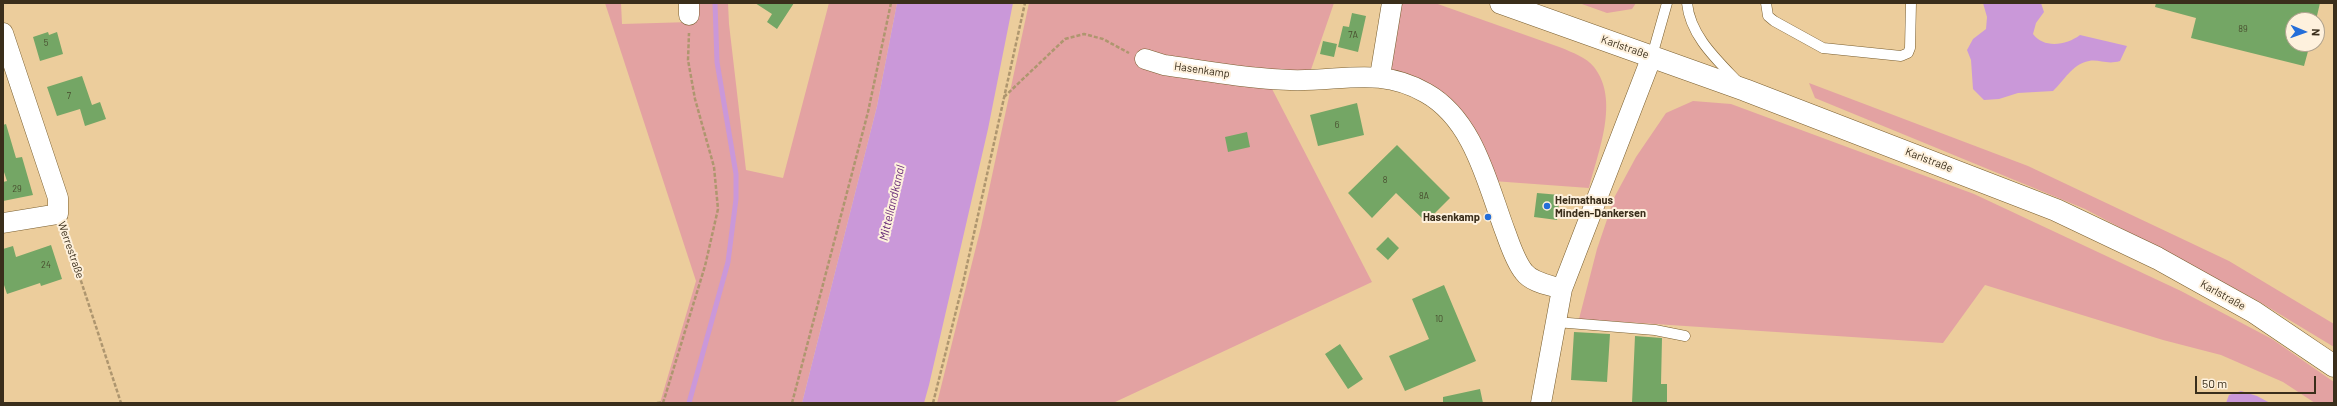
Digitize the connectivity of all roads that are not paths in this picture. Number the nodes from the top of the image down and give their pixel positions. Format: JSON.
{"nodes":[{"id":1,"x":1392,"y":3,"type":"edge"},
{"id":2,"x":1501,"y":3,"type":"edge"},
{"id":3,"x":1667,"y":3,"type":"edge"},
{"id":4,"x":1687,"y":3,"type":"edge"},
{"id":5,"x":1766,"y":3,"type":"edge"},
{"id":6,"x":1911,"y":3,"type":"edge"},
{"id":7,"x":5,"y":46,"type":"edge"},
{"id":8,"x":1652,"y":56,"type":"junction"},
{"id":9,"x":1145,"y":59,"type":"road end"},
{"id":10,"x":1380,"y":76,"type":"junction"},
{"id":11,"x":1745,"y":90,"type":"junction"},
{"id":12,"x":3,"y":223,"type":"edge"},
{"id":13,"x":1562,"y":289,"type":"junction"},
{"id":14,"x":1556,"y":322,"type":"junction"},
{"id":15,"x":1685,"y":336,"type":"dead end"},
{"id":16,"x":2334,"y":366,"type":"edge"},
{"id":17,"x":1541,"y":403,"type":"edge"}],
"edges":[{"from":1,"to":10,"type":"street"},
{"from":2,"to":8,"type":"street","name":"Karlstraße"},
{"from":3,"to":8,"type":"lane"},
{"from":4,"to":11,"type":"lane"},
{"from":5,"to":6,"type":"lane"},
{"from":7,"to":12,"type":"street","name":"Werrestraße"},
{"from":8,"to":11,"type":"street","name":"Karlstraße"},
{"from":8,"to":13,"type":"street"},
{"from":9,"to":10,"type":"street","name":"Hasenkamp"},
{"from":10,"to":13,"type":"street","name":"Hasenkamp"},
{"from":11,"to":16,"type":"street","name":"Karlstraße"},
{"from":13,"to":14,"type":"street"},
{"from":14,"to":15,"type":"lane"},
{"from":14,"to":17,"type":"street"}]}
